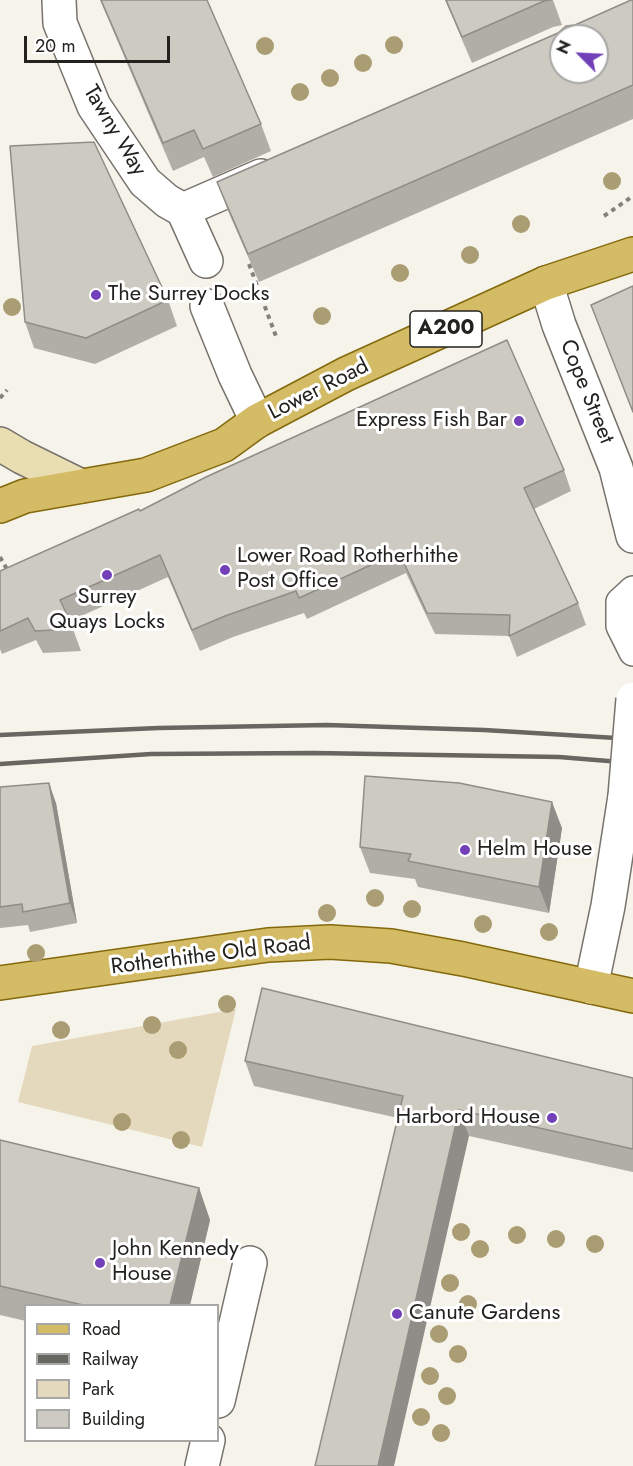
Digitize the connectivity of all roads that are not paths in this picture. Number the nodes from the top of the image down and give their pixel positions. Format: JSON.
{"nodes":[{"id":1,"x":59,"y":0,"type":"edge"},
{"id":2,"x":283,"y":167,"type":"edge"},
{"id":3,"x":183,"y":210,"type":"junction"},
{"id":4,"x":633,"y":254,"type":"edge"},
{"id":5,"x":206,"y":261,"type":"dead end"},
{"id":6,"x":546,"y":283,"type":"junction"},
{"id":7,"x":207,"y":306,"type":"dead end"},
{"id":8,"x":257,"y":421,"type":"junction"},
{"id":9,"x":0,"y":444,"type":"edge"},
{"id":10,"x":81,"y":486,"type":"junction"},
{"id":11,"x":0,"y":506,"type":"edge"},
{"id":12,"x":633,"y":536,"type":"edge"},
{"id":13,"x":633,"y":590,"type":"edge"},
{"id":14,"x":633,"y":652,"type":"edge"},
{"id":15,"x":633,"y":699,"type":"edge"},
{"id":16,"x":0,"y":984,"type":"edge"},
{"id":17,"x":591,"y":987,"type":"junction"},
{"id":18,"x":633,"y":996,"type":"edge"},
{"id":19,"x":250,"y":1263,"type":"dead end"},
{"id":20,"x":219,"y":1397,"type":"edge"},
{"id":21,"x":208,"y":1442,"type":"edge"},
{"id":22,"x":202,"y":1466,"type":"edge"}],
"edges":[{"from":1,"to":3,"type":"street","name":"Tawny Way"},
{"from":2,"to":3,"type":"street"},
{"from":3,"to":5,"type":"street"},
{"from":4,"to":6,"type":"main road","name":"Lower Road","number":"A200"},
{"from":6,"to":8,"type":"main road","name":"Lower Road","number":"A200"},
{"from":6,"to":12,"type":"street","name":"Cope Street"},
{"from":7,"to":8,"type":"street"},
{"from":8,"to":10,"type":"main road","name":"Lower Road","number":"A200"},
{"from":9,"to":10,"type":"main road"},
{"from":10,"to":11,"type":"main road","name":"Lower Road","number":"A200"},
{"from":13,"to":14,"type":"lane"},
{"from":15,"to":17,"type":"street","bridge":true},
{"from":16,"to":17,"type":"main road","name":"Rotherhithe Old Road"},
{"from":17,"to":18,"type":"main road","name":"Rotherhithe Old Road"},
{"from":19,"to":20,"type":"street"},
{"from":21,"to":22,"type":"street"}]}
